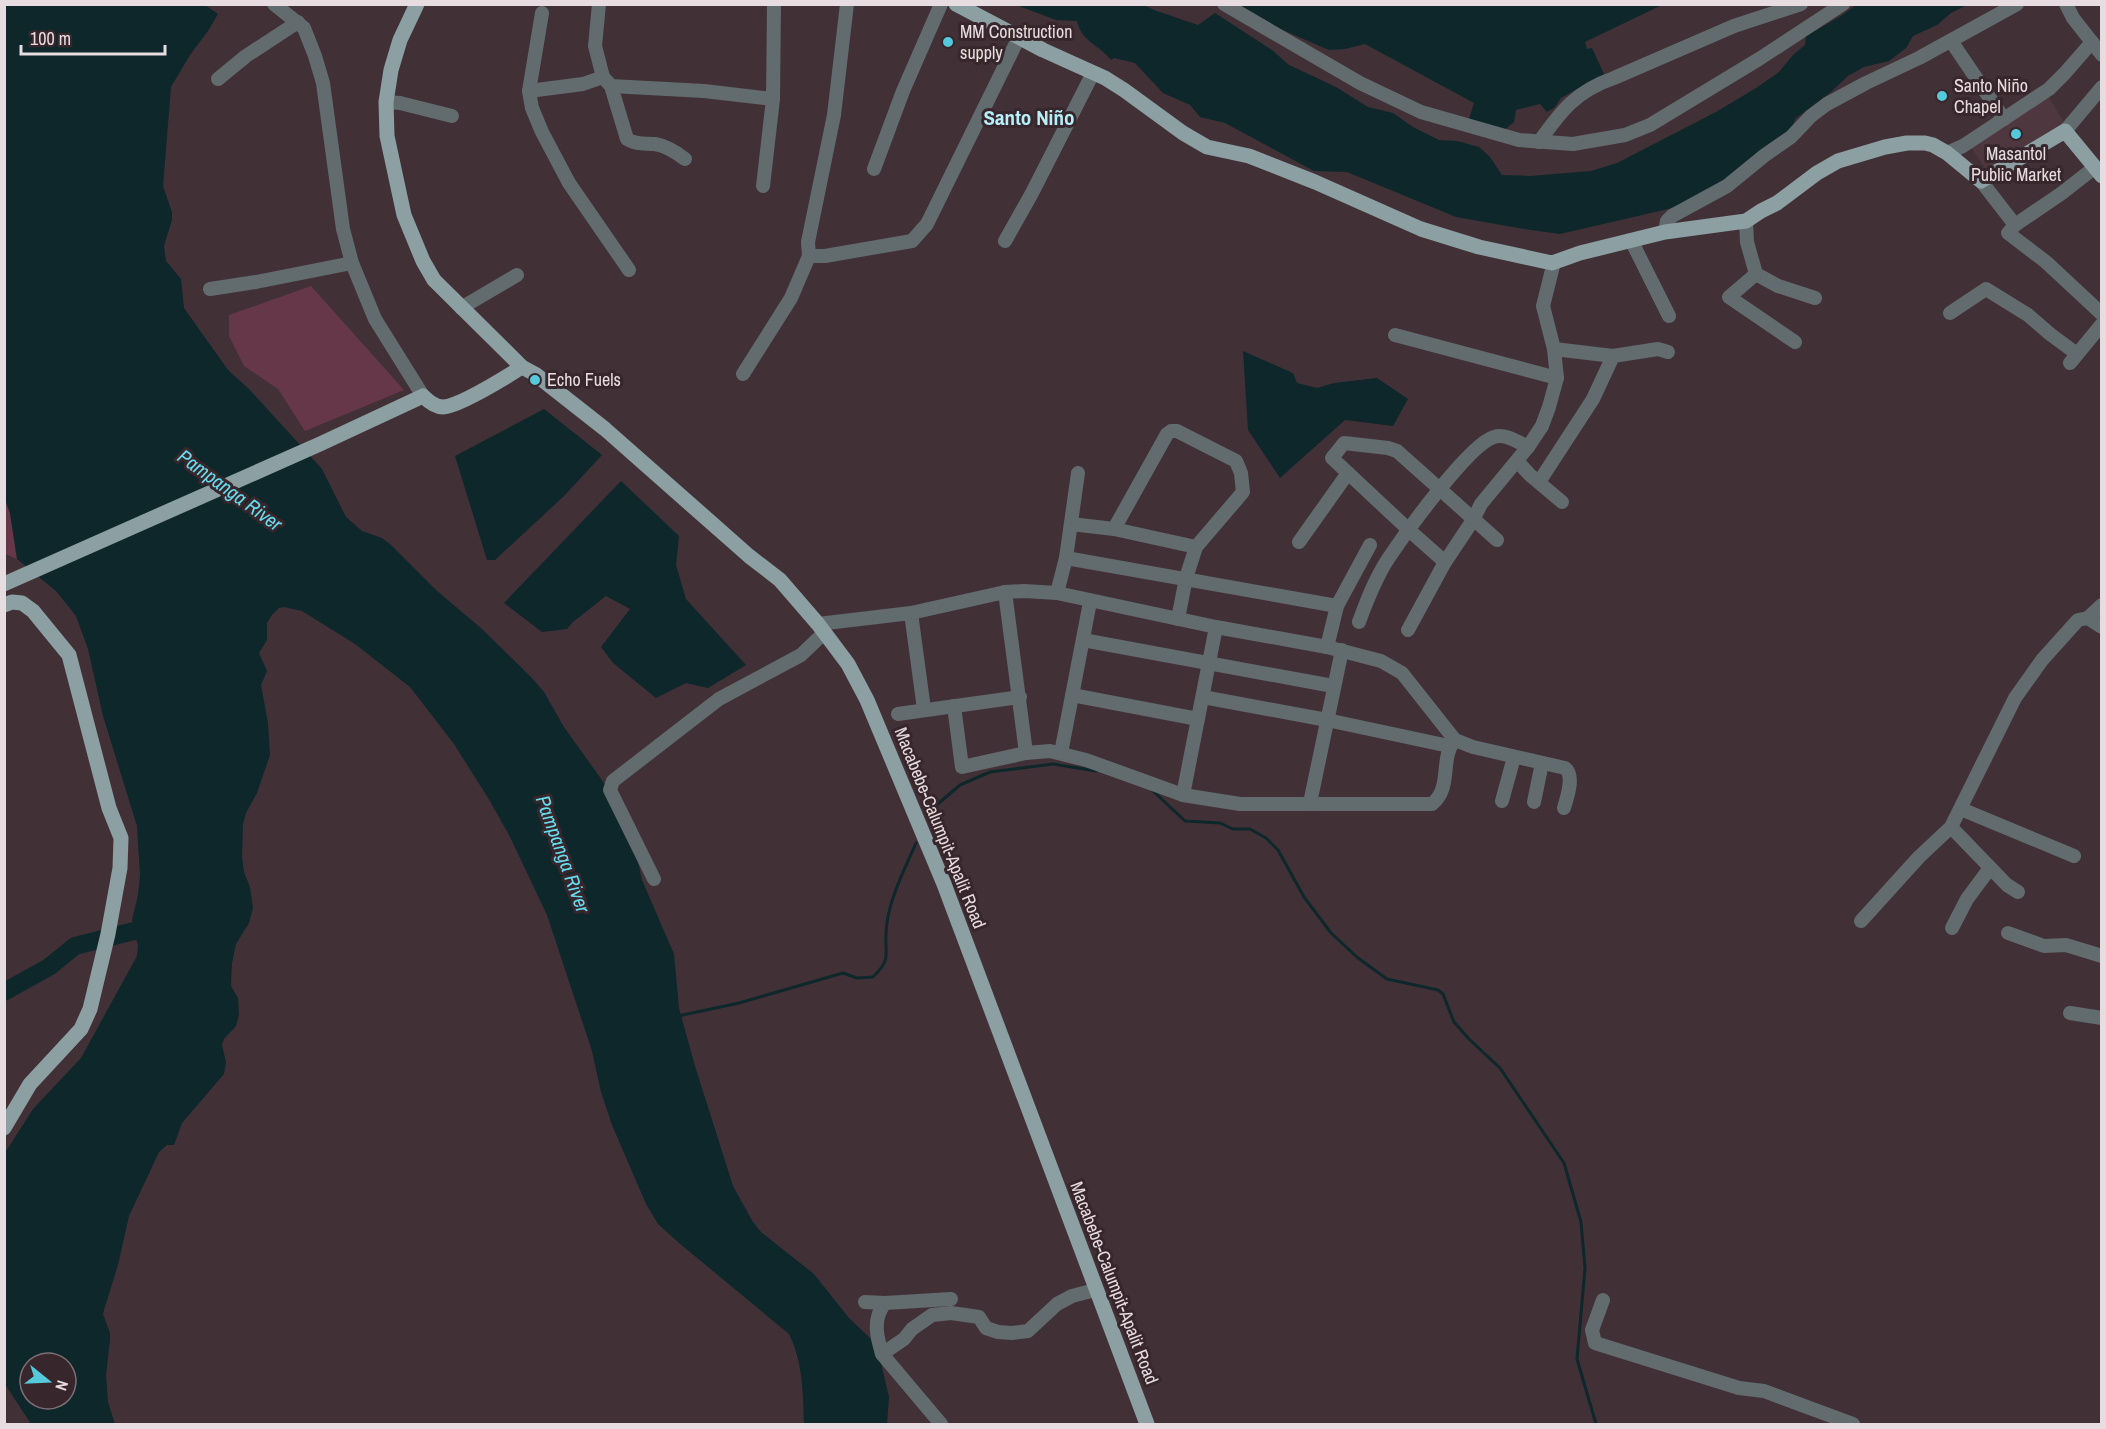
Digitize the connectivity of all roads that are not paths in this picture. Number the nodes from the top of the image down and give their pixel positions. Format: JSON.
{"nodes":[{"id":1,"x":274,"y":4,"type":"edge"},
{"id":2,"x":417,"y":4,"type":"edge"},
{"id":3,"x":599,"y":4,"type":"edge"},
{"id":4,"x":774,"y":4,"type":"edge"},
{"id":5,"x":847,"y":4,"type":"edge"},
{"id":6,"x":941,"y":4,"type":"edge"},
{"id":7,"x":956,"y":4,"type":"edge"},
{"id":8,"x":1224,"y":4,"type":"edge"},
{"id":9,"x":1801,"y":4,"type":"edge"},
{"id":10,"x":1843,"y":4,"type":"edge"},
{"id":11,"x":2017,"y":4,"type":"edge"},
{"id":12,"x":2066,"y":4,"type":"edge"},
{"id":13,"x":542,"y":13,"type":"dead end"},
{"id":14,"x":298,"y":21,"type":"junction"},
{"id":15,"x":1018,"y":37,"type":"junction"},
{"id":16,"x":1951,"y":41,"type":"junction"},
{"id":17,"x":2092,"y":42,"type":"junction"},
{"id":18,"x":2102,"y":55,"type":"edge"},
{"id":19,"x":1093,"y":73,"type":"junction"},
{"id":20,"x":218,"y":79,"type":"dead end"},
{"id":21,"x":607,"y":82,"type":"junction"},
{"id":22,"x":2102,"y":87,"type":"edge"},
{"id":23,"x":529,"y":91,"type":"junction"},
{"id":24,"x":773,"y":99,"type":"junction"},
{"id":25,"x":386,"y":102,"type":"junction"},
{"id":26,"x":452,"y":116,"type":"dead end"},
{"id":27,"x":2004,"y":119,"type":"junction"},
{"id":28,"x":2065,"y":131,"type":"junction"},
{"id":29,"x":1539,"y":142,"type":"junction"},
{"id":30,"x":1947,"y":153,"type":"junction"},
{"id":31,"x":685,"y":159,"type":"dead end"},
{"id":32,"x":874,"y":169,"type":"dead end"},
{"id":33,"x":2098,"y":172,"type":"edge"},
{"id":34,"x":1981,"y":181,"type":"junction"},
{"id":35,"x":763,"y":186,"type":"dead end"},
{"id":36,"x":1746,"y":221,"type":"junction"},
{"id":37,"x":2015,"y":225,"type":"junction"},
{"id":38,"x":1665,"y":232,"type":"junction"},
{"id":39,"x":1630,"y":240,"type":"junction"},
{"id":40,"x":1005,"y":241,"type":"dead end"},
{"id":41,"x":809,"y":256,"type":"junction"},
{"id":42,"x":1554,"y":262,"type":"junction"},
{"id":43,"x":352,"y":263,"type":"junction"},
{"id":44,"x":629,"y":270,"type":"dead end"},
{"id":45,"x":1756,"y":274,"type":"junction"},
{"id":46,"x":517,"y":275,"type":"dead end"},
{"id":47,"x":210,"y":289,"type":"dead end"},
{"id":48,"x":1815,"y":298,"type":"dead end"},
{"id":49,"x":461,"y":308,"type":"junction"},
{"id":50,"x":1950,"y":313,"type":"dead end"},
{"id":51,"x":2102,"y":314,"type":"edge"},
{"id":52,"x":1669,"y":316,"type":"dead end"},
{"id":53,"x":2102,"y":324,"type":"edge"},
{"id":54,"x":1395,"y":335,"type":"dead end"},
{"id":55,"x":1795,"y":342,"type":"dead end"},
{"id":56,"x":1554,"y":349,"type":"junction"},
{"id":57,"x":1668,"y":352,"type":"dead end"},
{"id":58,"x":1612,"y":356,"type":"junction"},
{"id":59,"x":522,"y":367,"type":"junction"},
{"id":60,"x":743,"y":374,"type":"dead end"},
{"id":61,"x":1557,"y":378,"type":"junction"},
{"id":62,"x":423,"y":396,"type":"junction"},
{"id":63,"x":1528,"y":447,"type":"junction"},
{"id":64,"x":1518,"y":462,"type":"junction"},
{"id":65,"x":1348,"y":472,"type":"junction"},
{"id":66,"x":1078,"y":473,"type":"dead end"},
{"id":67,"x":1539,"y":482,"type":"junction"},
{"id":68,"x":1440,"y":489,"type":"junction"},
{"id":69,"x":1562,"y":502,"type":"dead end"},
{"id":70,"x":1473,"y":520,"type":"junction"},
{"id":71,"x":1071,"y":524,"type":"junction"},
{"id":72,"x":1114,"y":530,"type":"junction"},
{"id":73,"x":1410,"y":531,"type":"junction"},
{"id":74,"x":1497,"y":540,"type":"dead end"},
{"id":75,"x":1299,"y":542,"type":"dead end"},
{"id":76,"x":1370,"y":545,"type":"dead end"},
{"id":77,"x":1196,"y":547,"type":"junction"},
{"id":78,"x":1066,"y":558,"type":"junction"},
{"id":79,"x":1445,"y":562,"type":"junction"},
{"id":80,"x":1186,"y":578,"type":"junction"},
{"id":81,"x":4,"y":584,"type":"edge"},
{"id":82,"x":1005,"y":592,"type":"junction"},
{"id":83,"x":1057,"y":593,"type":"junction"},
{"id":84,"x":1090,"y":602,"type":"junction"},
{"id":85,"x":4,"y":605,"type":"edge"},
{"id":86,"x":2102,"y":605,"type":"edge"},
{"id":87,"x":1337,"y":606,"type":"junction"},
{"id":88,"x":911,"y":614,"type":"junction"},
{"id":89,"x":2088,"y":618,"type":"junction"},
{"id":90,"x":1178,"y":619,"type":"junction"},
{"id":91,"x":1359,"y":622,"type":"dead end"},
{"id":92,"x":1216,"y":627,"type":"junction"},
{"id":93,"x":2102,"y":627,"type":"edge"},
{"id":94,"x":821,"y":628,"type":"junction"},
{"id":95,"x":1408,"y":630,"type":"dead end"},
{"id":96,"x":1083,"y":640,"type":"junction"},
{"id":97,"x":1327,"y":647,"type":"junction"},
{"id":98,"x":1342,"y":650,"type":"junction"},
{"id":99,"x":1209,"y":664,"type":"junction"},
{"id":100,"x":1333,"y":686,"type":"junction"},
{"id":101,"x":1072,"y":695,"type":"junction"},
{"id":102,"x":1020,"y":697,"type":"junction"},
{"id":103,"x":1203,"y":697,"type":"junction"},
{"id":104,"x":954,"y":706,"type":"junction"},
{"id":105,"x":924,"y":709,"type":"junction"},
{"id":106,"x":898,"y":714,"type":"dead end"},
{"id":107,"x":1198,"y":718,"type":"junction"},
{"id":108,"x":1327,"y":720,"type":"junction"},
{"id":109,"x":1452,"y":743,"type":"junction"},
{"id":110,"x":1026,"y":753,"type":"junction"},
{"id":111,"x":1061,"y":753,"type":"junction"},
{"id":112,"x":1514,"y":756,"type":"junction"},
{"id":113,"x":1542,"y":763,"type":"junction"},
{"id":114,"x":1183,"y":795,"type":"junction"},
{"id":115,"x":1502,"y":801,"type":"dead end"},
{"id":116,"x":1534,"y":802,"type":"dead end"},
{"id":117,"x":1310,"y":803,"type":"junction"},
{"id":118,"x":1564,"y":808,"type":"dead end"},
{"id":119,"x":1961,"y":809,"type":"junction"},
{"id":120,"x":1951,"y":827,"type":"junction"},
{"id":121,"x":2074,"y":856,"type":"dead end"},
{"id":122,"x":1990,"y":868,"type":"junction"},
{"id":123,"x":654,"y":879,"type":"dead end"},
{"id":124,"x":2018,"y":892,"type":"dead end"},
{"id":125,"x":1861,"y":921,"type":"dead end"},
{"id":126,"x":1952,"y":928,"type":"dead end"},
{"id":127,"x":2008,"y":933,"type":"dead end"},
{"id":128,"x":2102,"y":956,"type":"edge"},
{"id":129,"x":2070,"y":1013,"type":"dead end"},
{"id":130,"x":2102,"y":1018,"type":"edge"},
{"id":131,"x":4,"y":1128,"type":"edge"},
{"id":132,"x":1095,"y":1290,"type":"junction"},
{"id":133,"x":951,"y":1299,"type":"dead end"},
{"id":134,"x":1602,"y":1300,"type":"dead end"},
{"id":135,"x":865,"y":1302,"type":"dead end"},
{"id":136,"x":885,"y":1304,"type":"junction"},
{"id":137,"x":882,"y":1354,"type":"junction"},
{"id":138,"x":941,"y":1425,"type":"edge"},
{"id":139,"x":1147,"y":1425,"type":"edge"},
{"id":140,"x":1853,"y":1425,"type":"edge"}],
"edges":[{"from":1,"to":14,"type":"street"},
{"from":2,"to":25,"type":"main road","name":"Macabebe-Calumpit-Apalit Road"},
{"from":3,"to":21,"type":"street"},
{"from":4,"to":24,"type":"street"},
{"from":5,"to":41,"type":"street"},
{"from":6,"to":32,"type":"street"},
{"from":7,"to":15,"type":"main road"},
{"from":8,"to":29,"type":"street"},
{"from":9,"to":29,"type":"street"},
{"from":10,"to":29,"type":"street"},
{"from":11,"to":16,"type":"street"},
{"from":12,"to":17,"type":"street"},
{"from":13,"to":23,"type":"street"},
{"from":14,"to":20,"type":"street"},
{"from":14,"to":43,"type":"street"},
{"from":15,"to":19,"type":"main road"},
{"from":15,"to":41,"type":"street"},
{"from":16,"to":27,"type":"street"},
{"from":16,"to":38,"type":"street"},
{"from":17,"to":18,"type":"street"},
{"from":17,"to":27,"type":"street"},
{"from":19,"to":40,"type":"street"},
{"from":19,"to":42,"type":"main road"},
{"from":21,"to":23,"type":"street"},
{"from":21,"to":24,"type":"street"},
{"from":21,"to":31,"type":"street"},
{"from":22,"to":28,"type":"street"},
{"from":23,"to":44,"type":"street"},
{"from":24,"to":35,"type":"street"},
{"from":25,"to":26,"type":"street"},
{"from":25,"to":49,"type":"main road","name":"Macabebe-Calumpit-Apalit Road"},
{"from":27,"to":30,"type":"street"},
{"from":28,"to":33,"type":"main road"},
{"from":28,"to":34,"type":"main road"},
{"from":30,"to":34,"type":"main road"},
{"from":30,"to":36,"type":"main road"},
{"from":33,"to":37,"type":"street"},
{"from":34,"to":37,"type":"street"},
{"from":36,"to":38,"type":"main road"},
{"from":36,"to":45,"type":"street"},
{"from":37,"to":51,"type":"street"},
{"from":38,"to":39,"type":"main road"},
{"from":39,"to":42,"type":"main road"},
{"from":39,"to":52,"type":"street"},
{"from":41,"to":60,"type":"street"},
{"from":42,"to":56,"type":"street"},
{"from":43,"to":47,"type":"street"},
{"from":43,"to":62,"type":"street"},
{"from":45,"to":48,"type":"street"},
{"from":45,"to":55,"type":"street"},
{"from":46,"to":49,"type":"street"},
{"from":49,"to":59,"type":"main road","name":"Macabebe-Calumpit-Apalit Road"},
{"from":50,"to":53,"type":"street"},
{"from":54,"to":61,"type":"street"},
{"from":56,"to":58,"type":"street"},
{"from":56,"to":61,"type":"street"},
{"from":57,"to":58,"type":"street"},
{"from":58,"to":67,"type":"street"},
{"from":59,"to":62,"type":"main road"},
{"from":59,"to":94,"type":"main road","name":"Macabebe-Calumpit-Apalit Road"},
{"from":61,"to":63,"type":"street"},
{"from":62,"to":81,"type":"main road"},
{"from":63,"to":64,"type":"street"},
{"from":63,"to":68,"type":"street"},
{"from":64,"to":67,"type":"street"},
{"from":64,"to":70,"type":"street"},
{"from":65,"to":68,"type":"street"},
{"from":65,"to":73,"type":"street"},
{"from":65,"to":75,"type":"street"},
{"from":66,"to":71,"type":"street"},
{"from":67,"to":69,"type":"street"},
{"from":68,"to":70,"type":"street"},
{"from":68,"to":73,"type":"street"},
{"from":70,"to":74,"type":"street"},
{"from":70,"to":79,"type":"street"},
{"from":71,"to":72,"type":"street"},
{"from":71,"to":78,"type":"street"},
{"from":72,"to":77,"type":"street"},
{"from":72,"to":77,"type":"street"},
{"from":73,"to":79,"type":"street"},
{"from":73,"to":91,"type":"street"},
{"from":76,"to":87,"type":"street"},
{"from":77,"to":80,"type":"street"},
{"from":78,"to":80,"type":"street"},
{"from":78,"to":83,"type":"street"},
{"from":79,"to":95,"type":"street"},
{"from":80,"to":87,"type":"street"},
{"from":80,"to":90,"type":"street"},
{"from":82,"to":83,"type":"street"},
{"from":82,"to":88,"type":"street"},
{"from":82,"to":102,"type":"street"},
{"from":83,"to":84,"type":"street"},
{"from":84,"to":90,"type":"street"},
{"from":84,"to":96,"type":"street"},
{"from":85,"to":131,"type":"main road"},
{"from":86,"to":89,"type":"street"},
{"from":87,"to":97,"type":"street"},
{"from":88,"to":94,"type":"street"},
{"from":88,"to":105,"type":"street"},
{"from":89,"to":93,"type":"street"},
{"from":89,"to":119,"type":"street"},
{"from":90,"to":92,"type":"street"},
{"from":92,"to":97,"type":"street"},
{"from":92,"to":99,"type":"street"},
{"from":94,"to":123,"type":"street"},
{"from":94,"to":132,"type":"main road","name":"Macabebe-Calumpit-Apalit Road"},
{"from":96,"to":99,"type":"street"},
{"from":96,"to":101,"type":"street"},
{"from":97,"to":98,"type":"street"},
{"from":98,"to":100,"type":"street"},
{"from":98,"to":109,"type":"street"},
{"from":99,"to":100,"type":"street"},
{"from":99,"to":103,"type":"street"},
{"from":100,"to":108,"type":"street"},
{"from":101,"to":107,"type":"street"},
{"from":101,"to":111,"type":"street"},
{"from":102,"to":104,"type":"street"},
{"from":102,"to":110,"type":"street"},
{"from":103,"to":107,"type":"street"},
{"from":103,"to":108,"type":"street"},
{"from":104,"to":105,"type":"street"},
{"from":104,"to":110,"type":"street"},
{"from":105,"to":106,"type":"street"},
{"from":107,"to":114,"type":"street"},
{"from":108,"to":109,"type":"street"},
{"from":108,"to":117,"type":"street"},
{"from":109,"to":112,"type":"street"},
{"from":109,"to":117,"type":"street"},
{"from":110,"to":111,"type":"street"},
{"from":111,"to":114,"type":"street"},
{"from":112,"to":113,"type":"street"},
{"from":112,"to":115,"type":"street"},
{"from":113,"to":116,"type":"street"},
{"from":113,"to":118,"type":"street"},
{"from":114,"to":117,"type":"street"},
{"from":119,"to":120,"type":"street"},
{"from":119,"to":121,"type":"street"},
{"from":120,"to":122,"type":"street"},
{"from":120,"to":125,"type":"street"},
{"from":122,"to":124,"type":"street"},
{"from":122,"to":126,"type":"street"},
{"from":127,"to":128,"type":"street"},
{"from":129,"to":130,"type":"street"},
{"from":132,"to":137,"type":"street"},
{"from":132,"to":139,"type":"main road","name":"Macabebe-Calumpit-Apalit Road"},
{"from":133,"to":136,"type":"street"},
{"from":134,"to":140,"type":"street"},
{"from":135,"to":136,"type":"street"},
{"from":136,"to":137,"type":"street"},
{"from":137,"to":138,"type":"street"}]}
